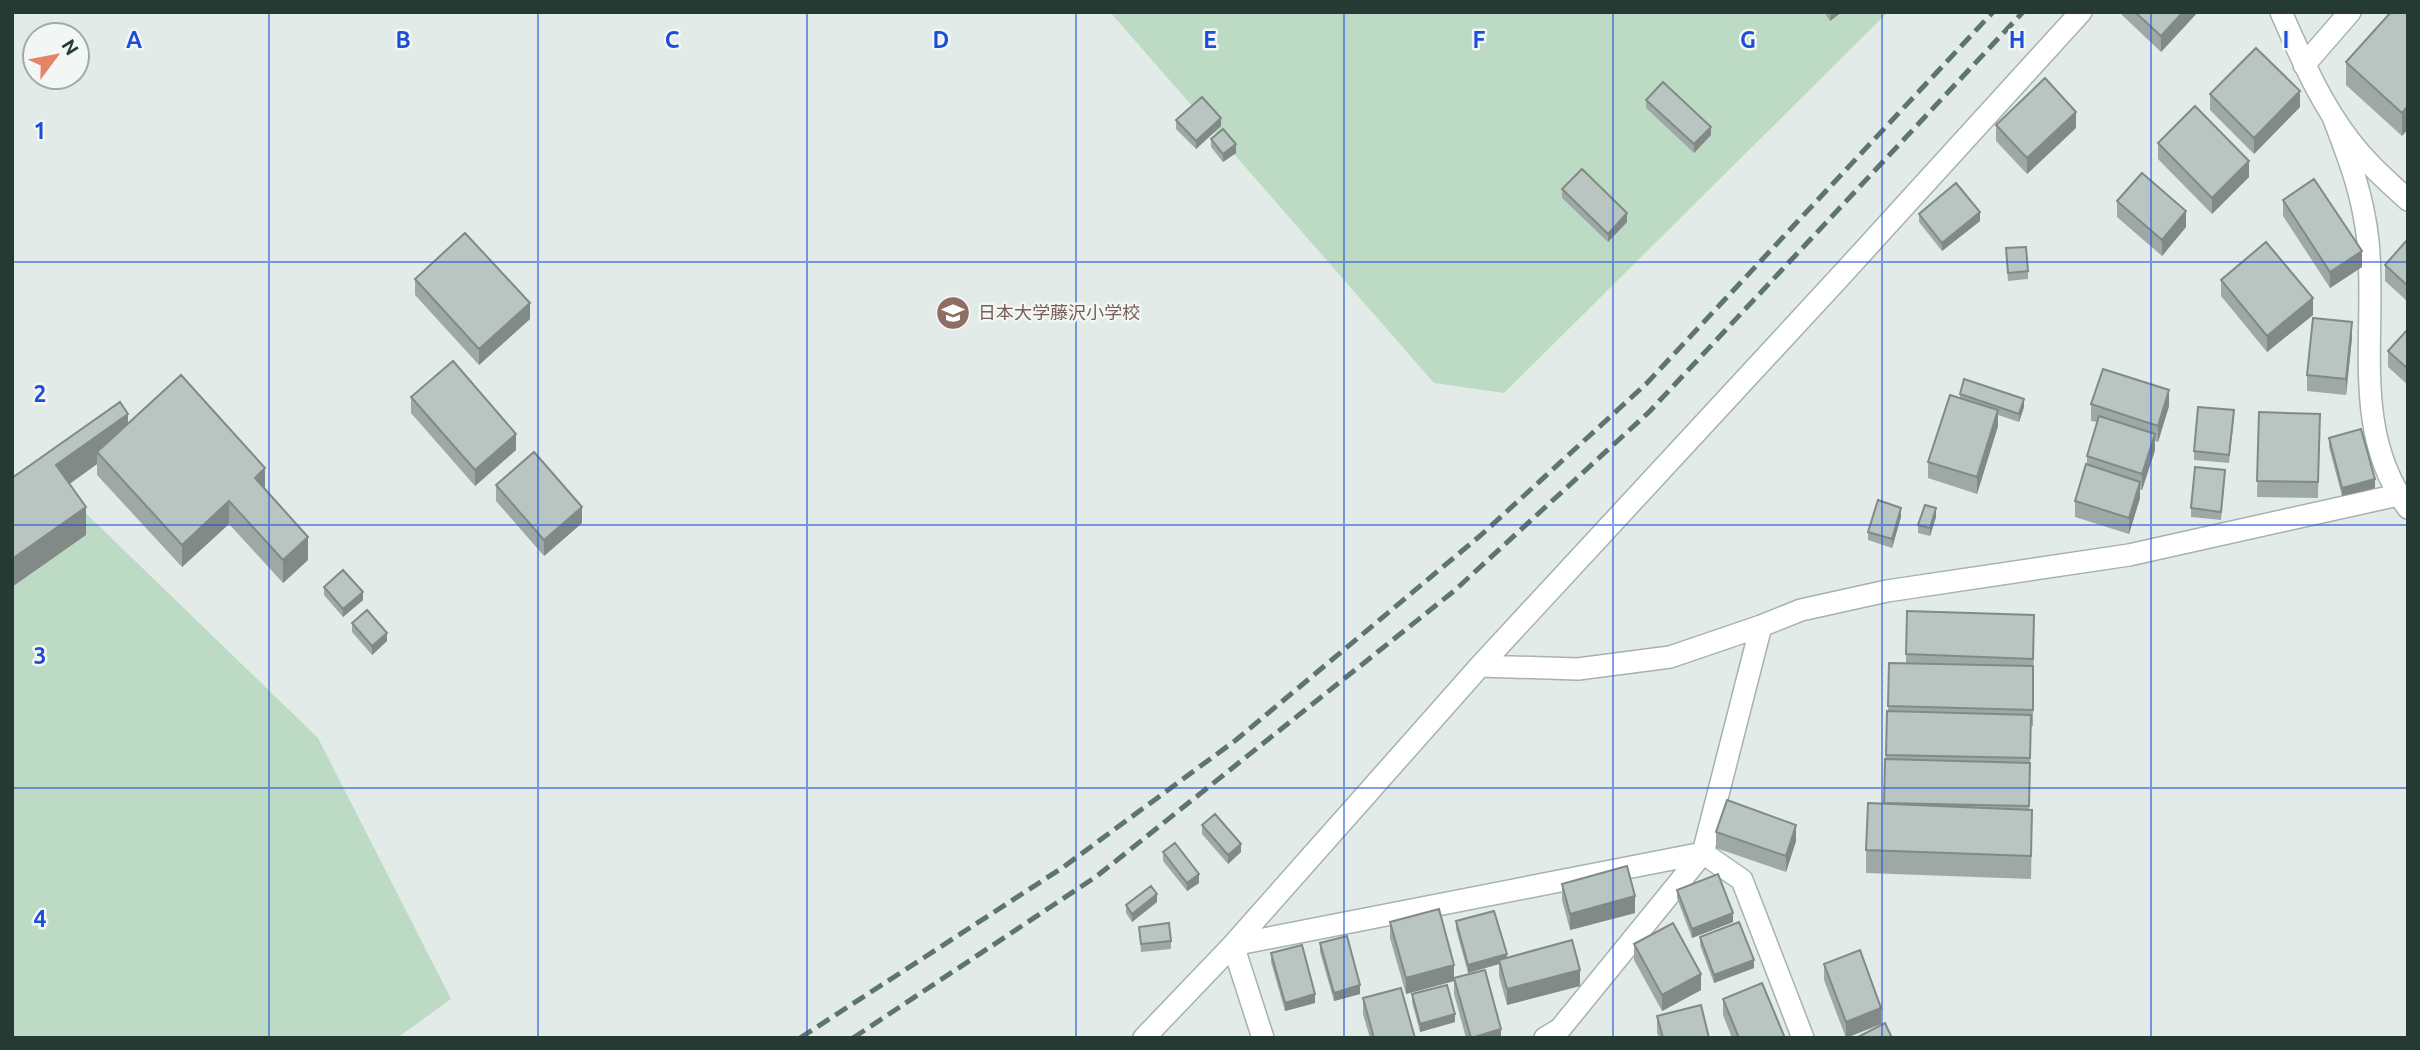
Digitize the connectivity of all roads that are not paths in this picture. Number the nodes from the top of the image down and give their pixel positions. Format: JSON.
{"nodes":[{"id":1,"x":2081,"y":12,"type":"edge"},
{"id":2,"x":2281,"y":12,"type":"edge"},
{"id":3,"x":2350,"y":12,"type":"edge"},
{"id":4,"x":2304,"y":65,"type":"junction"},
{"id":5,"x":2333,"y":117,"type":"junction"},
{"id":6,"x":2408,"y":200,"type":"edge"},
{"id":7,"x":2403,"y":502,"type":"edge"},
{"id":8,"x":1760,"y":626,"type":"junction"},
{"id":9,"x":1479,"y":666,"type":"junction"},
{"id":10,"x":1703,"y":853,"type":"junction"},
{"id":11,"x":1233,"y":945,"type":"junction"},
{"id":12,"x":1144,"y":1038,"type":"edge"},
{"id":13,"x":1263,"y":1038,"type":"edge"},
{"id":14,"x":1545,"y":1038,"type":"edge"},
{"id":15,"x":1803,"y":1038,"type":"edge"}],
"edges":[{"from":1,"to":9,"type":"street"},
{"from":2,"to":4,"type":"street"},
{"from":3,"to":4,"type":"street"},
{"from":4,"to":5,"type":"street"},
{"from":5,"to":6,"type":"street"},
{"from":5,"to":7,"type":"street"},
{"from":7,"to":8,"type":"street"},
{"from":8,"to":9,"type":"street"},
{"from":8,"to":10,"type":"street"},
{"from":9,"to":11,"type":"street"},
{"from":10,"to":11,"type":"street"},
{"from":10,"to":14,"type":"street"},
{"from":10,"to":15,"type":"street"},
{"from":11,"to":12,"type":"street"},
{"from":11,"to":13,"type":"street"}]}
